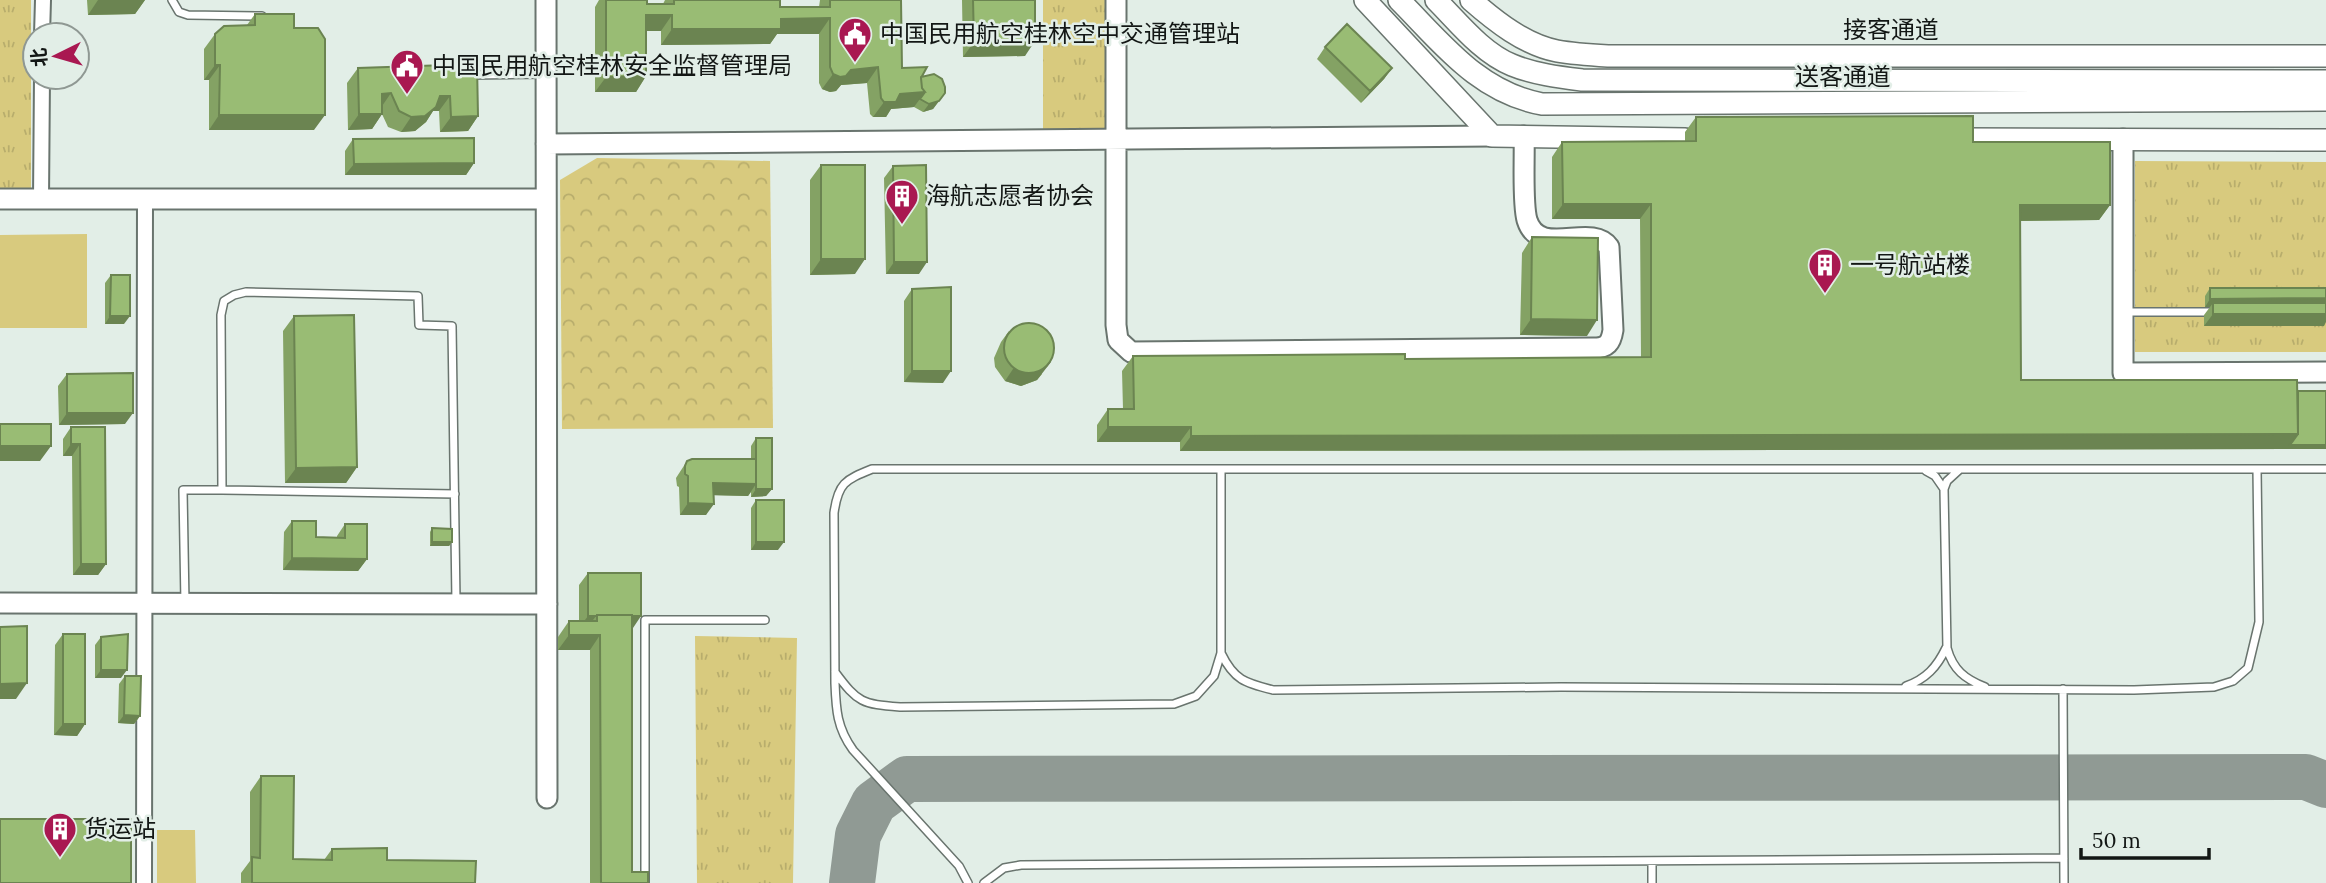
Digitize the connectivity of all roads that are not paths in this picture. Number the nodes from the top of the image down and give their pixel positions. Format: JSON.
{"nodes":[{"id":1,"x":43,"y":0,"type":"edge"},
{"id":2,"x":172,"y":0,"type":"edge"},
{"id":3,"x":546,"y":0,"type":"edge"},
{"id":4,"x":1116,"y":0,"type":"edge"},
{"id":5,"x":1365,"y":0,"type":"edge"},
{"id":6,"x":1399,"y":0,"type":"edge"},
{"id":7,"x":1436,"y":0,"type":"edge"},
{"id":8,"x":1471,"y":0,"type":"edge"},
{"id":9,"x":264,"y":16,"type":"edge"},
{"id":10,"x":43,"y":21,"type":"edge"},
{"id":11,"x":2326,"y":56,"type":"edge"},
{"id":12,"x":546,"y":74,"type":"junction"},
{"id":13,"x":458,"y":75,"type":"edge"},
{"id":14,"x":2326,"y":80,"type":"edge"},
{"id":15,"x":42,"y":91,"type":"edge"},
{"id":16,"x":2326,"y":100,"type":"edge"},
{"id":17,"x":1492,"y":136,"type":"junction"},
{"id":18,"x":1524,"y":136,"type":"junction"},
{"id":19,"x":1685,"y":138,"type":"edge"},
{"id":20,"x":1118,"y":139,"type":"junction"},
{"id":21,"x":1963,"y":139,"type":"edge"},
{"id":22,"x":2123,"y":139,"type":"junction"},
{"id":23,"x":2326,"y":140,"type":"edge"},
{"id":24,"x":546,"y":144,"type":"junction"},
{"id":25,"x":0,"y":199,"type":"edge"},
{"id":26,"x":41,"y":199,"type":"junction"},
{"id":27,"x":145,"y":199,"type":"junction"},
{"id":28,"x":546,"y":199,"type":"junction"},
{"id":29,"x":2123,"y":312,"type":"junction"},
{"id":30,"x":2231,"y":312,"type":"edge"},
{"id":31,"x":2326,"y":372,"type":"edge"},
{"id":32,"x":2257,"y":468,"type":"junction"},
{"id":33,"x":2326,"y":469,"type":"edge"},
{"id":34,"x":1221,"y":470,"type":"junction"},
{"id":35,"x":1925,"y":470,"type":"junction"},
{"id":36,"x":1959,"y":470,"type":"junction"},
{"id":37,"x":1944,"y":489,"type":"junction"},
{"id":38,"x":222,"y":490,"type":"junction"},
{"id":39,"x":455,"y":494,"type":"junction"},
{"id":40,"x":0,"y":603,"type":"edge"},
{"id":41,"x":145,"y":603,"type":"junction"},
{"id":42,"x":185,"y":603,"type":"junction"},
{"id":43,"x":456,"y":604,"type":"junction"},
{"id":44,"x":547,"y":604,"type":"junction"},
{"id":45,"x":765,"y":620,"type":"dead end"},
{"id":46,"x":1947,"y":648,"type":"junction"},
{"id":47,"x":1221,"y":653,"type":"junction"},
{"id":48,"x":835,"y":671,"type":"junction"},
{"id":49,"x":1898,"y":689,"type":"junction"},
{"id":50,"x":1989,"y":689,"type":"junction"},
{"id":51,"x":2063,"y":689,"type":"junction"},
{"id":52,"x":547,"y":798,"type":"dead end"},
{"id":53,"x":2064,"y":858,"type":"junction"},
{"id":54,"x":1652,"y":861,"type":"junction"},
{"id":55,"x":144,"y":883,"type":"edge"},
{"id":56,"x":645,"y":883,"type":"edge"},
{"id":57,"x":968,"y":883,"type":"edge"},
{"id":58,"x":984,"y":883,"type":"edge"},
{"id":59,"x":1652,"y":883,"type":"edge"},
{"id":60,"x":2064,"y":883,"type":"edge"}],
"edges":[{"from":1,"to":10,"type":"street"},
{"from":2,"to":9,"type":"lane"},
{"from":3,"to":12,"type":"street"},
{"from":4,"to":20,"type":"street"},
{"from":5,"to":17,"type":"main road"},
{"from":6,"to":16,"type":"main road","name":"送客通道"},
{"from":7,"to":14,"type":"main road","name":"送客通道"},
{"from":8,"to":11,"type":"main road","name":"接客通道"},
{"from":12,"to":13,"type":"lane"},
{"from":12,"to":24,"type":"street"},
{"from":15,"to":26,"type":"street"},
{"from":17,"to":18,"type":"main road"},
{"from":17,"to":20,"type":"street"},
{"from":18,"to":19,"type":"main road"},
{"from":18,"to":20,"type":"street"},
{"from":20,"to":24,"type":"street"},
{"from":21,"to":22,"type":"main road"},
{"from":22,"to":23,"type":"main road"},
{"from":22,"to":29,"type":"street"},
{"from":24,"to":28,"type":"street"},
{"from":25,"to":26,"type":"street"},
{"from":26,"to":27,"type":"street"},
{"from":27,"to":28,"type":"street"},
{"from":27,"to":41,"type":"street"},
{"from":28,"to":44,"type":"street"},
{"from":29,"to":30,"type":"lane"},
{"from":29,"to":31,"type":"street"},
{"from":32,"to":33,"type":"lane"},
{"from":32,"to":36,"type":"lane"},
{"from":32,"to":51,"type":"lane"},
{"from":34,"to":35,"type":"lane"},
{"from":34,"to":47,"type":"lane"},
{"from":34,"to":48,"type":"lane"},
{"from":35,"to":36,"type":"lane"},
{"from":35,"to":37,"type":"lane"},
{"from":36,"to":37,"type":"lane"},
{"from":37,"to":46,"type":"lane"},
{"from":38,"to":39,"type":"lane"},
{"from":38,"to":39,"type":"lane"},
{"from":38,"to":42,"type":"lane"},
{"from":39,"to":43,"type":"lane"},
{"from":40,"to":41,"type":"street"},
{"from":41,"to":42,"type":"street"},
{"from":41,"to":55,"type":"street"},
{"from":42,"to":43,"type":"street"},
{"from":43,"to":44,"type":"street"},
{"from":44,"to":52,"type":"street"},
{"from":45,"to":56,"type":"lane"},
{"from":46,"to":49,"type":"lane"},
{"from":46,"to":50,"type":"lane"},
{"from":47,"to":48,"type":"lane"},
{"from":47,"to":49,"type":"lane"},
{"from":48,"to":57,"type":"lane"},
{"from":49,"to":50,"type":"lane"},
{"from":50,"to":51,"type":"lane"},
{"from":51,"to":53,"type":"lane"},
{"from":53,"to":54,"type":"lane"},
{"from":53,"to":60,"type":"lane"},
{"from":54,"to":58,"type":"lane"},
{"from":54,"to":59,"type":"lane"}]}
